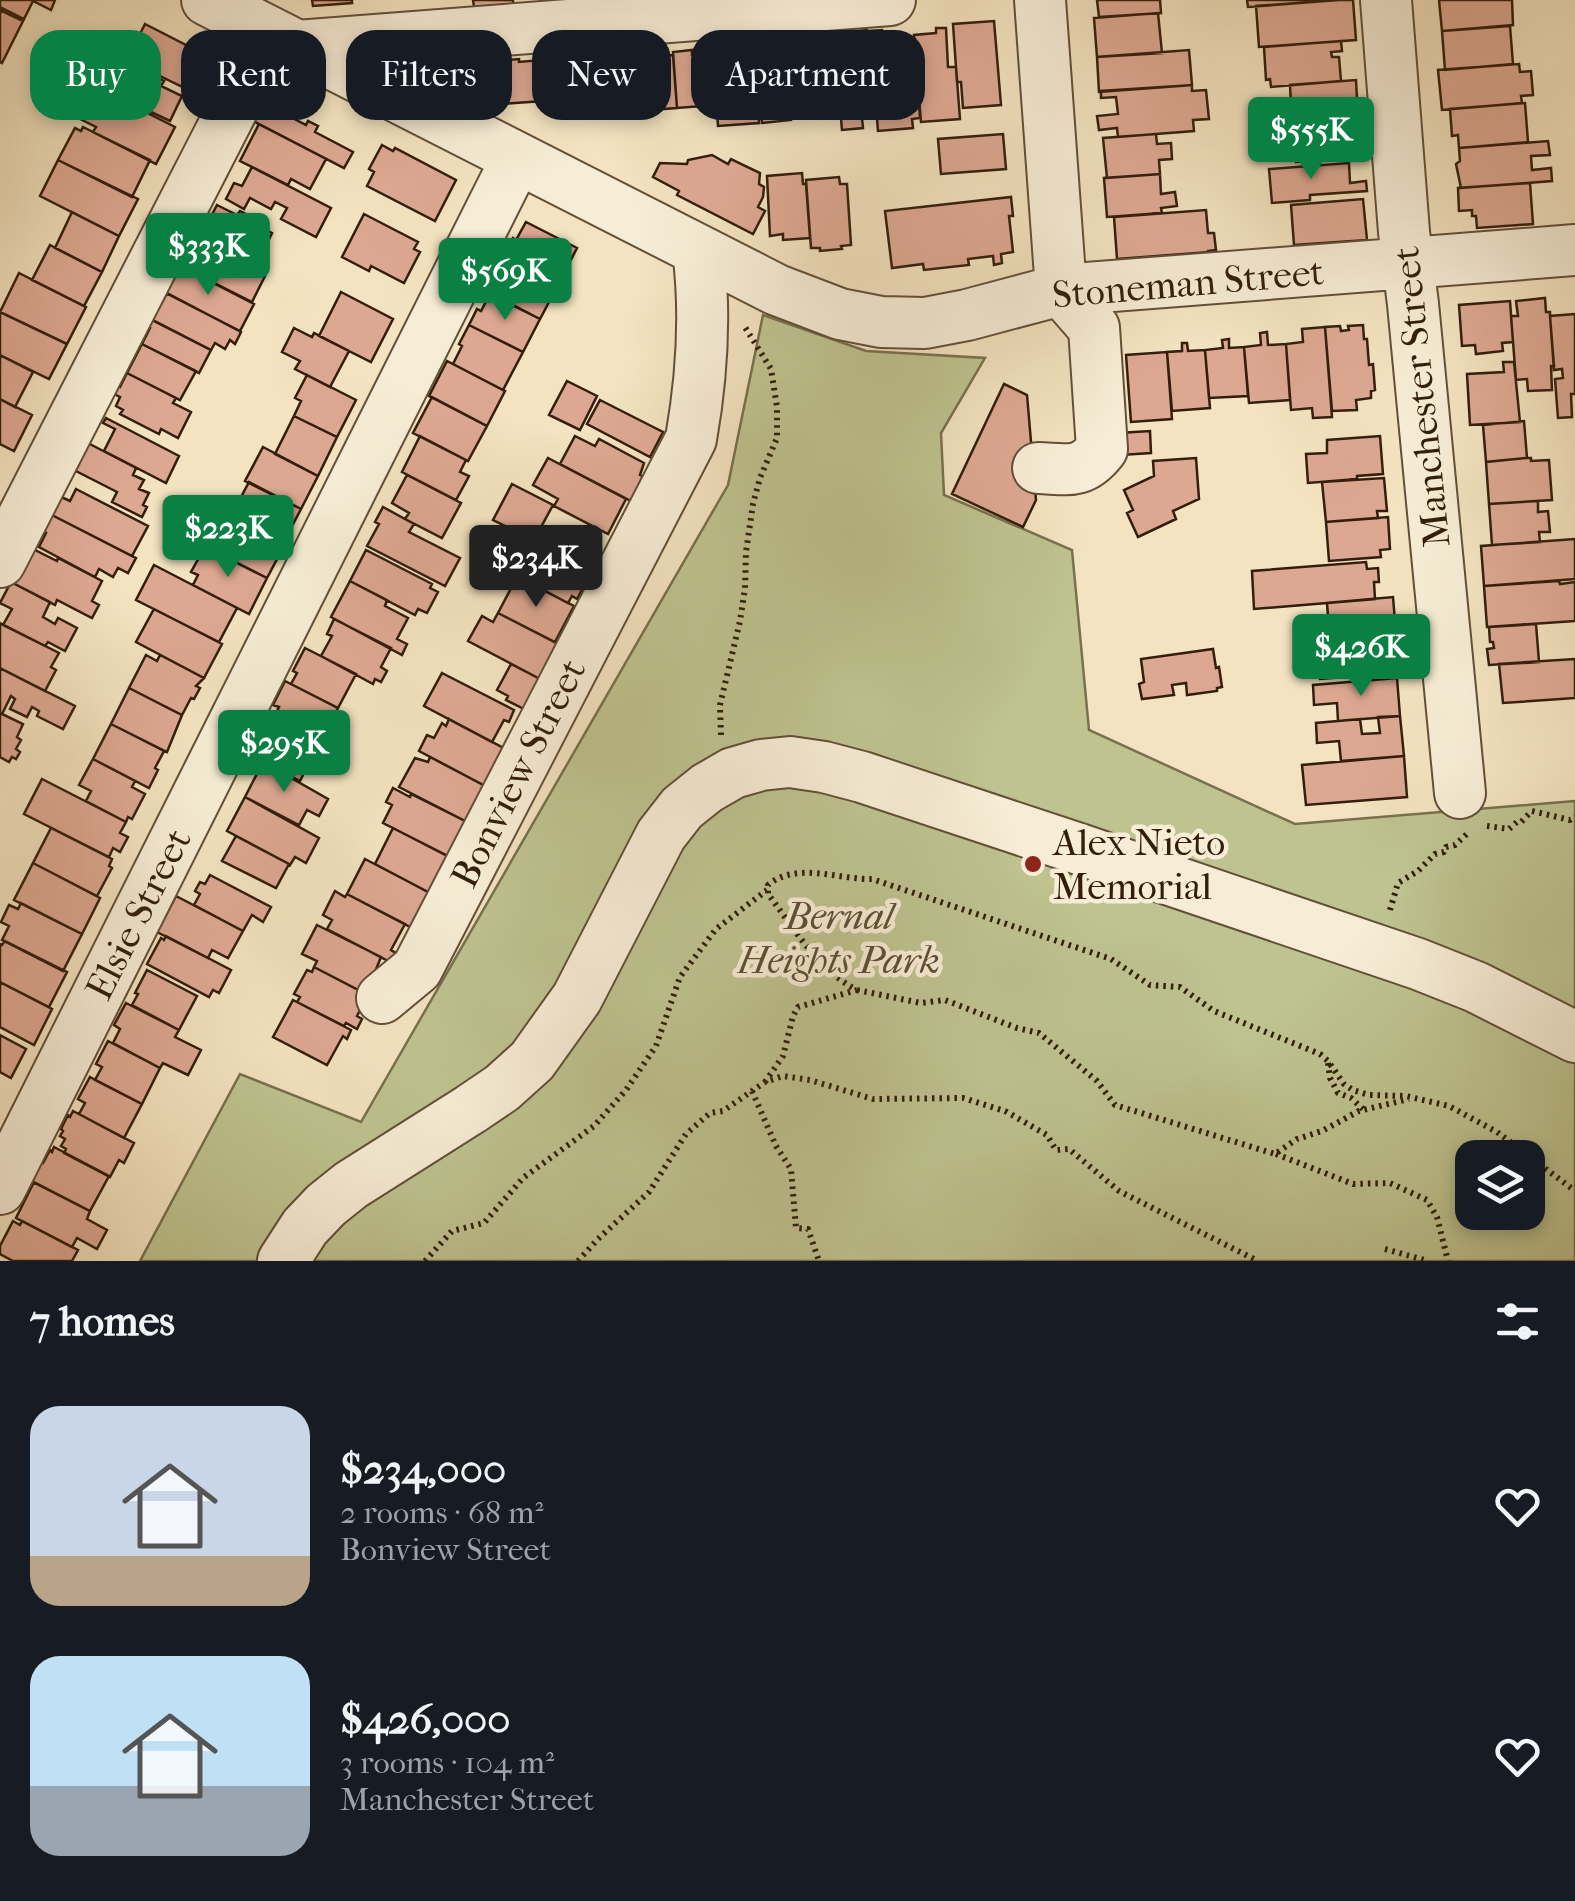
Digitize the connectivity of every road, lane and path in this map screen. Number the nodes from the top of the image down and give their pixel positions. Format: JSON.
{"nodes":[{"id":1,"x":207,"y":0,"type":"edge"},
{"id":2,"x":890,"y":0,"type":"edge"},
{"id":3,"x":1040,"y":0,"type":"edge"},
{"id":4,"x":1386,"y":0,"type":"edge"},
{"id":5,"x":266,"y":30,"type":"edge"},
{"id":6,"x":326,"y":44,"type":"edge"},
{"id":7,"x":326,"y":61,"type":"edge"},
{"id":8,"x":227,"y":120,"type":"edge"},
{"id":9,"x":517,"y":158,"type":"junction"},
{"id":10,"x":698,"y":250,"type":"junction"},
{"id":11,"x":1575,"y":250,"type":"edge"},
{"id":12,"x":1408,"y":264,"type":"junction"},
{"id":13,"x":1061,"y":290,"type":"junction"},
{"id":14,"x":740,"y":318,"type":"dead end"},
{"id":15,"x":1038,"y":468,"type":"dead end"},
{"id":16,"x":0,"y":562,"type":"edge"},
{"id":17,"x":733,"y":773,"type":"junction"},
{"id":18,"x":1460,"y":793,"type":"dead end"},
{"id":19,"x":1575,"y":816,"type":"edge"},
{"id":20,"x":767,"y":890,"type":"junction"},
{"id":21,"x":1379,"y":950,"type":"junction"},
{"id":22,"x":857,"y":990,"type":"junction"},
{"id":23,"x":382,"y":998,"type":"dead end"},
{"id":24,"x":1575,"y":1036,"type":"edge"},
{"id":25,"x":1328,"y":1061,"type":"junction"},
{"id":26,"x":764,"y":1082,"type":"junction"},
{"id":27,"x":752,"y":1091,"type":"junction"},
{"id":28,"x":1414,"y":1098,"type":"junction"},
{"id":29,"x":1364,"y":1109,"type":"junction"},
{"id":30,"x":1275,"y":1154,"type":"junction"},
{"id":31,"x":0,"y":1189,"type":"edge"},
{"id":32,"x":1575,"y":1191,"type":"edge"},
{"id":33,"x":1385,"y":1249,"type":"dead end"},
{"id":34,"x":283,"y":1261,"type":"edge"},
{"id":35,"x":425,"y":1261,"type":"edge"},
{"id":36,"x":578,"y":1261,"type":"edge"},
{"id":37,"x":820,"y":1261,"type":"edge"},
{"id":38,"x":1258,"y":1261,"type":"edge"},
{"id":39,"x":1428,"y":1261,"type":"edge"},
{"id":40,"x":1448,"y":1261,"type":"edge"}],
"edges":[{"from":1,"to":5,"type":"street","name":"Stoneman Street"},
{"from":2,"to":6,"type":"street"},
{"from":3,"to":13,"type":"street"},
{"from":4,"to":12,"type":"street","name":"Manchester Street"},
{"from":7,"to":9,"type":"street","name":"Stoneman Street"},
{"from":8,"to":16,"type":"street"},
{"from":9,"to":10,"type":"street","name":"Stoneman Street"},
{"from":9,"to":31,"type":"street","name":"Elsie Street"},
{"from":10,"to":13,"type":"street","name":"Stoneman Street"},
{"from":10,"to":23,"type":"street","name":"Bonview Street"},
{"from":11,"to":12,"type":"street","name":"Stoneman Street"},
{"from":12,"to":13,"type":"street","name":"Stoneman Street"},
{"from":12,"to":18,"type":"street","name":"Manchester Street"},
{"from":13,"to":15,"type":"street"},
{"from":14,"to":17,"type":"path"},
{"from":17,"to":21,"type":"street"},
{"from":17,"to":34,"type":"street"},
{"from":19,"to":21,"type":"path"},
{"from":20,"to":22,"type":"path"},
{"from":20,"to":25,"type":"path"},
{"from":20,"to":35,"type":"path"},
{"from":21,"to":24,"type":"street"},
{"from":22,"to":26,"type":"path"},
{"from":22,"to":30,"type":"path"},
{"from":25,"to":28,"type":"path"},
{"from":25,"to":29,"type":"path"},
{"from":26,"to":27,"type":"path"},
{"from":26,"to":38,"type":"path"},
{"from":27,"to":36,"type":"path"},
{"from":27,"to":37,"type":"path"},
{"from":28,"to":29,"type":"path"},
{"from":28,"to":32,"type":"path"},
{"from":29,"to":30,"type":"path"},
{"from":30,"to":40,"type":"path"},
{"from":33,"to":39,"type":"path"}]}
